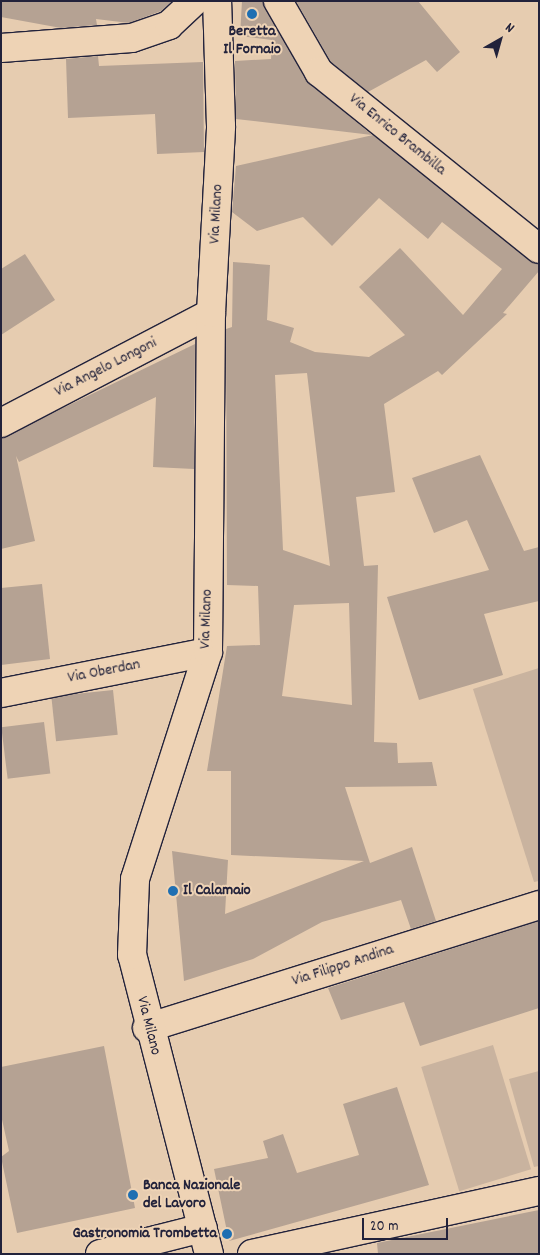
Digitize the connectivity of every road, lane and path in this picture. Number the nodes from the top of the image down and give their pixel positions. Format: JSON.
{"nodes":[{"id":1,"x":195,"y":1,"type":"edge"},
{"id":2,"x":278,"y":1,"type":"edge"},
{"id":3,"x":214,"y":8,"type":"edge"},
{"id":4,"x":1,"y":48,"type":"edge"},
{"id":5,"x":539,"y":249,"type":"edge"},
{"id":6,"x":211,"y":314,"type":"junction"},
{"id":7,"x":1,"y":423,"type":"edge"},
{"id":8,"x":208,"y":652,"type":"junction"},
{"id":9,"x":1,"y":693,"type":"edge"},
{"id":10,"x":539,"y":905,"type":"edge"},
{"id":11,"x":147,"y":1028,"type":"junction"},
{"id":12,"x":539,"y":1191,"type":"edge"},
{"id":13,"x":206,"y":1241,"type":"edge"},
{"id":14,"x":100,"y":1254,"type":"edge"},
{"id":15,"x":252,"y":1254,"type":"edge"}],
"edges":[{"from":1,"to":4,"type":"street"},
{"from":2,"to":5,"type":"street","name":"Via Enrico Brambilla"},
{"from":3,"to":6,"type":"street","name":"Via Milano"},
{"from":6,"to":7,"type":"street","name":"Via Angelo Longoni"},
{"from":6,"to":8,"type":"street","name":"Via Milano"},
{"from":8,"to":9,"type":"street","name":"Via Oberdan"},
{"from":8,"to":11,"type":"street","name":"Via Milano"},
{"from":10,"to":11,"type":"street","name":"Via Filippo Andina"},
{"from":11,"to":13,"type":"street","name":"Via Milano"},
{"from":12,"to":15,"type":"street"},
{"from":13,"to":14,"type":"street"}]}
